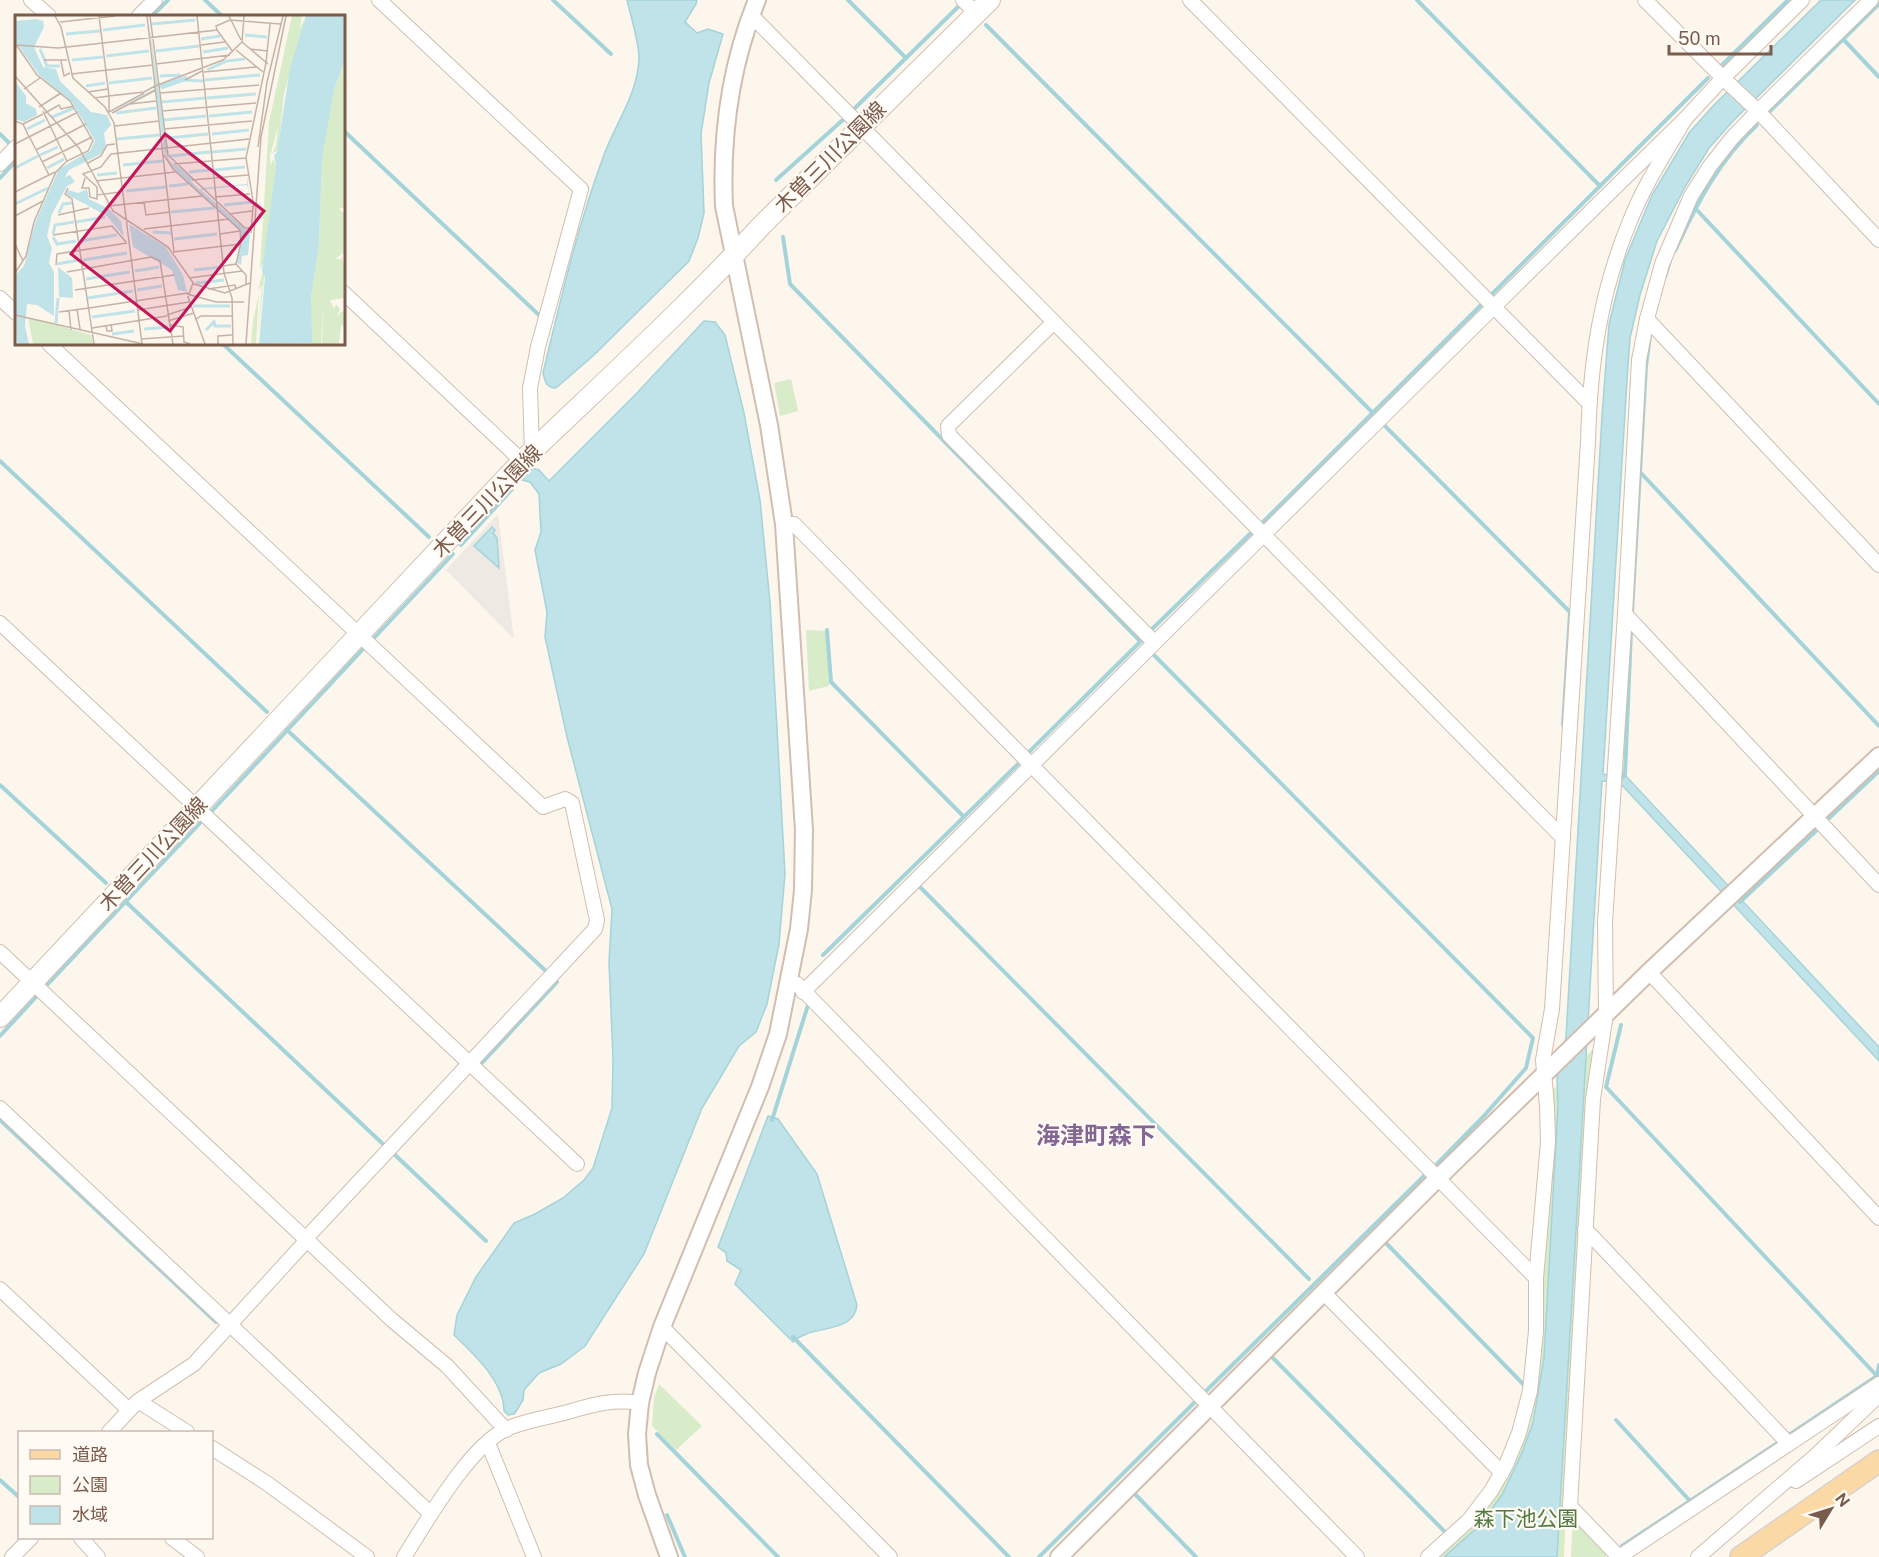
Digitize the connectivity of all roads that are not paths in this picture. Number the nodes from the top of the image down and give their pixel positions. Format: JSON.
{"nodes":[{"id":1,"x":31,"y":0,"type":"edge"},
{"id":2,"x":155,"y":0,"type":"edge"},
{"id":3,"x":379,"y":0,"type":"edge"},
{"id":4,"x":1190,"y":0,"type":"edge"},
{"id":5,"x":1645,"y":0,"type":"edge"},
{"id":6,"x":1802,"y":0,"type":"edge"},
{"id":7,"x":1871,"y":0,"type":"edge"},
{"id":8,"x":976,"y":4,"type":"edge"},
{"id":9,"x":754,"y":8,"type":"edge"},
{"id":10,"x":48,"y":15,"type":"edge"},
{"id":11,"x":140,"y":15,"type":"edge"},
{"id":12,"x":1725,"y":81,"type":"junction"},
{"id":13,"x":1757,"y":110,"type":"junction"},
{"id":14,"x":1685,"y":119,"type":"junction"},
{"id":15,"x":862,"y":126,"type":"junction"},
{"id":16,"x":15,"y":148,"type":"edge"},
{"id":17,"x":0,"y":164,"type":"edge"},
{"id":18,"x":1879,"y":240,"type":"edge"},
{"id":19,"x":735,"y":255,"type":"junction"},
{"id":20,"x":345,"y":294,"type":"edge"},
{"id":21,"x":0,"y":298,"type":"edge"},
{"id":22,"x":1493,"y":306,"type":"junction"},
{"id":23,"x":15,"y":312,"type":"edge"},
{"id":24,"x":1647,"y":319,"type":"junction"},
{"id":25,"x":1054,"y":322,"type":"junction"},
{"id":26,"x":50,"y":345,"type":"edge"},
{"id":27,"x":1589,"y":403,"type":"junction"},
{"id":28,"x":527,"y":457,"type":"junction"},
{"id":29,"x":784,"y":524,"type":"junction"},
{"id":30,"x":1264,"y":534,"type":"junction"},
{"id":31,"x":1879,"y":565,"type":"edge"},
{"id":32,"x":1625,"y":614,"type":"junction"},
{"id":33,"x":0,"y":623,"type":"edge"},
{"id":34,"x":359,"y":635,"type":"junction"},
{"id":35,"x":1154,"y":642,"type":"junction"},
{"id":36,"x":1879,"y":756,"type":"edge"},
{"id":37,"x":1032,"y":765,"type":"junction"},
{"id":38,"x":197,"y":807,"type":"junction"},
{"id":39,"x":1815,"y":816,"type":"junction"},
{"id":40,"x":1563,"y":838,"type":"junction"},
{"id":41,"x":1879,"y":885,"type":"edge"},
{"id":42,"x":0,"y":952,"type":"edge"},
{"id":43,"x":1648,"y":972,"type":"junction"},
{"id":44,"x":790,"y":976,"type":"junction"},
{"id":45,"x":33,"y":982,"type":"junction"},
{"id":46,"x":803,"y":992,"type":"junction"},
{"id":47,"x":0,"y":1017,"type":"edge"},
{"id":48,"x":1603,"y":1017,"type":"junction"},
{"id":49,"x":469,"y":1063,"type":"junction"},
{"id":50,"x":1545,"y":1074,"type":"junction"},
{"id":51,"x":0,"y":1108,"type":"edge"},
{"id":52,"x":577,"y":1164,"type":"dead end"},
{"id":53,"x":1438,"y":1178,"type":"junction"},
{"id":54,"x":1879,"y":1218,"type":"edge"},
{"id":55,"x":1585,"y":1229,"type":"junction"},
{"id":56,"x":307,"y":1240,"type":"junction"},
{"id":57,"x":1536,"y":1278,"type":"junction"},
{"id":58,"x":0,"y":1289,"type":"edge"},
{"id":59,"x":1324,"y":1293,"type":"junction"},
{"id":60,"x":231,"y":1325,"type":"junction"},
{"id":61,"x":662,"y":1327,"type":"junction"},
{"id":62,"x":1879,"y":1384,"type":"edge"},
{"id":63,"x":1879,"y":1395,"type":"edge"},
{"id":64,"x":640,"y":1404,"type":"junction"},
{"id":65,"x":1210,"y":1405,"type":"junction"},
{"id":66,"x":134,"y":1406,"type":"junction"},
{"id":67,"x":1879,"y":1426,"type":"edge"},
{"id":68,"x":506,"y":1430,"type":"junction"},
{"id":69,"x":110,"y":1431,"type":"edge"},
{"id":70,"x":185,"y":1431,"type":"edge"},
{"id":71,"x":488,"y":1443,"type":"junction"},
{"id":72,"x":1789,"y":1444,"type":"junction"},
{"id":73,"x":213,"y":1449,"type":"edge"},
{"id":74,"x":1879,"y":1461,"type":"edge"},
{"id":75,"x":1502,"y":1473,"type":"junction"},
{"id":76,"x":1761,"y":1503,"type":"junction"},
{"id":77,"x":431,"y":1514,"type":"junction"},
{"id":78,"x":30,"y":1539,"type":"edge"},
{"id":79,"x":82,"y":1539,"type":"edge"},
{"id":80,"x":173,"y":1539,"type":"edge"},
{"id":81,"x":12,"y":1557,"type":"edge"},
{"id":82,"x":98,"y":1557,"type":"edge"},
{"id":83,"x":197,"y":1557,"type":"edge"},
{"id":84,"x":367,"y":1557,"type":"edge"},
{"id":85,"x":404,"y":1557,"type":"edge"},
{"id":86,"x":534,"y":1557,"type":"edge"},
{"id":87,"x":669,"y":1557,"type":"edge"},
{"id":88,"x":890,"y":1557,"type":"edge"},
{"id":89,"x":1059,"y":1557,"type":"edge"},
{"id":90,"x":1357,"y":1557,"type":"edge"},
{"id":91,"x":1428,"y":1557,"type":"edge"},
{"id":92,"x":1619,"y":1557,"type":"edge"},
{"id":93,"x":1698,"y":1557,"type":"edge"},
{"id":94,"x":1741,"y":1557,"type":"edge"}],
"edges":[{"from":1,"to":10,"type":"street"},
{"from":2,"to":11,"type":"street"},
{"from":3,"to":28,"type":"street"},
{"from":4,"to":22,"type":"street"},
{"from":5,"to":12,"type":"street"},
{"from":6,"to":12,"type":"street"},
{"from":7,"to":13,"type":"street"},
{"from":8,"to":15,"type":"main road","name":"木曽三川公園線"},
{"from":9,"to":15,"type":"street"},
{"from":9,"to":19,"type":"street"},
{"from":12,"to":13,"type":"street"},
{"from":12,"to":14,"type":"street"},
{"from":13,"to":18,"type":"street"},
{"from":13,"to":24,"type":"street"},
{"from":14,"to":22,"type":"street"},
{"from":14,"to":27,"type":"street"},
{"from":15,"to":19,"type":"main road","name":"木曽三川公園線"},
{"from":15,"to":25,"type":"street"},
{"from":16,"to":17,"type":"street"},
{"from":19,"to":28,"type":"main road","name":"木曽三川公園線"},
{"from":19,"to":29,"type":"street"},
{"from":20,"to":28,"type":"street"},
{"from":21,"to":23,"type":"street"},
{"from":22,"to":27,"type":"street"},
{"from":22,"to":30,"type":"street"},
{"from":24,"to":31,"type":"street"},
{"from":24,"to":32,"type":"street"},
{"from":25,"to":30,"type":"street"},
{"from":25,"to":35,"type":"street"},
{"from":26,"to":34,"type":"street"},
{"from":27,"to":40,"type":"street"},
{"from":28,"to":34,"type":"main road","name":"木曽三川公園線"},
{"from":29,"to":37,"type":"street"},
{"from":29,"to":44,"type":"street"},
{"from":30,"to":35,"type":"street"},
{"from":30,"to":40,"type":"street"},
{"from":32,"to":39,"type":"street"},
{"from":32,"to":48,"type":"street"},
{"from":33,"to":38,"type":"street"},
{"from":34,"to":38,"type":"main road","name":"木曽三川公園線"},
{"from":34,"to":49,"type":"street"},
{"from":35,"to":37,"type":"street"},
{"from":36,"to":39,"type":"street"},
{"from":37,"to":46,"type":"street"},
{"from":37,"to":53,"type":"street"},
{"from":38,"to":45,"type":"main road","name":"木曽三川公園線"},
{"from":38,"to":49,"type":"street"},
{"from":39,"to":41,"type":"street"},
{"from":39,"to":43,"type":"street"},
{"from":40,"to":50,"type":"street"},
{"from":42,"to":45,"type":"street"},
{"from":43,"to":48,"type":"street"},
{"from":43,"to":54,"type":"street"},
{"from":44,"to":46,"type":"street"},
{"from":44,"to":61,"type":"street"},
{"from":45,"to":47,"type":"main road","name":"木曽三川公園線"},
{"from":45,"to":56,"type":"street"},
{"from":46,"to":65,"type":"street"},
{"from":48,"to":50,"type":"street"},
{"from":48,"to":55,"type":"street"},
{"from":49,"to":52,"type":"street"},
{"from":49,"to":56,"type":"street"},
{"from":50,"to":53,"type":"street"},
{"from":50,"to":57,"type":"street"},
{"from":51,"to":60,"type":"street"},
{"from":53,"to":57,"type":"street"},
{"from":53,"to":59,"type":"street"},
{"from":55,"to":72,"type":"street"},
{"from":55,"to":92,"type":"street"},
{"from":56,"to":60,"type":"street"},
{"from":56,"to":68,"type":"street"},
{"from":57,"to":75,"type":"street"},
{"from":58,"to":66,"type":"street"},
{"from":59,"to":65,"type":"street"},
{"from":59,"to":75,"type":"street"},
{"from":60,"to":66,"type":"street"},
{"from":60,"to":77,"type":"street"},
{"from":61,"to":64,"type":"street"},
{"from":61,"to":88,"type":"street"},
{"from":62,"to":72,"type":"street"},
{"from":63,"to":76,"type":"street"},
{"from":64,"to":68,"type":"street"},
{"from":64,"to":87,"type":"street"},
{"from":65,"to":89,"type":"street"},
{"from":65,"to":90,"type":"street"},
{"from":66,"to":69,"type":"street"},
{"from":66,"to":70,"type":"street"},
{"from":67,"to":76,"type":"street"},
{"from":68,"to":71,"type":"street"},
{"from":71,"to":77,"type":"street"},
{"from":71,"to":86,"type":"street"},
{"from":72,"to":92,"type":"street"},
{"from":73,"to":84,"type":"street"},
{"from":74,"to":94,"type":"main road"},
{"from":75,"to":91,"type":"street"},
{"from":76,"to":93,"type":"street"},
{"from":77,"to":85,"type":"street"},
{"from":78,"to":81,"type":"street"},
{"from":79,"to":82,"type":"street"},
{"from":80,"to":83,"type":"street"}]}
